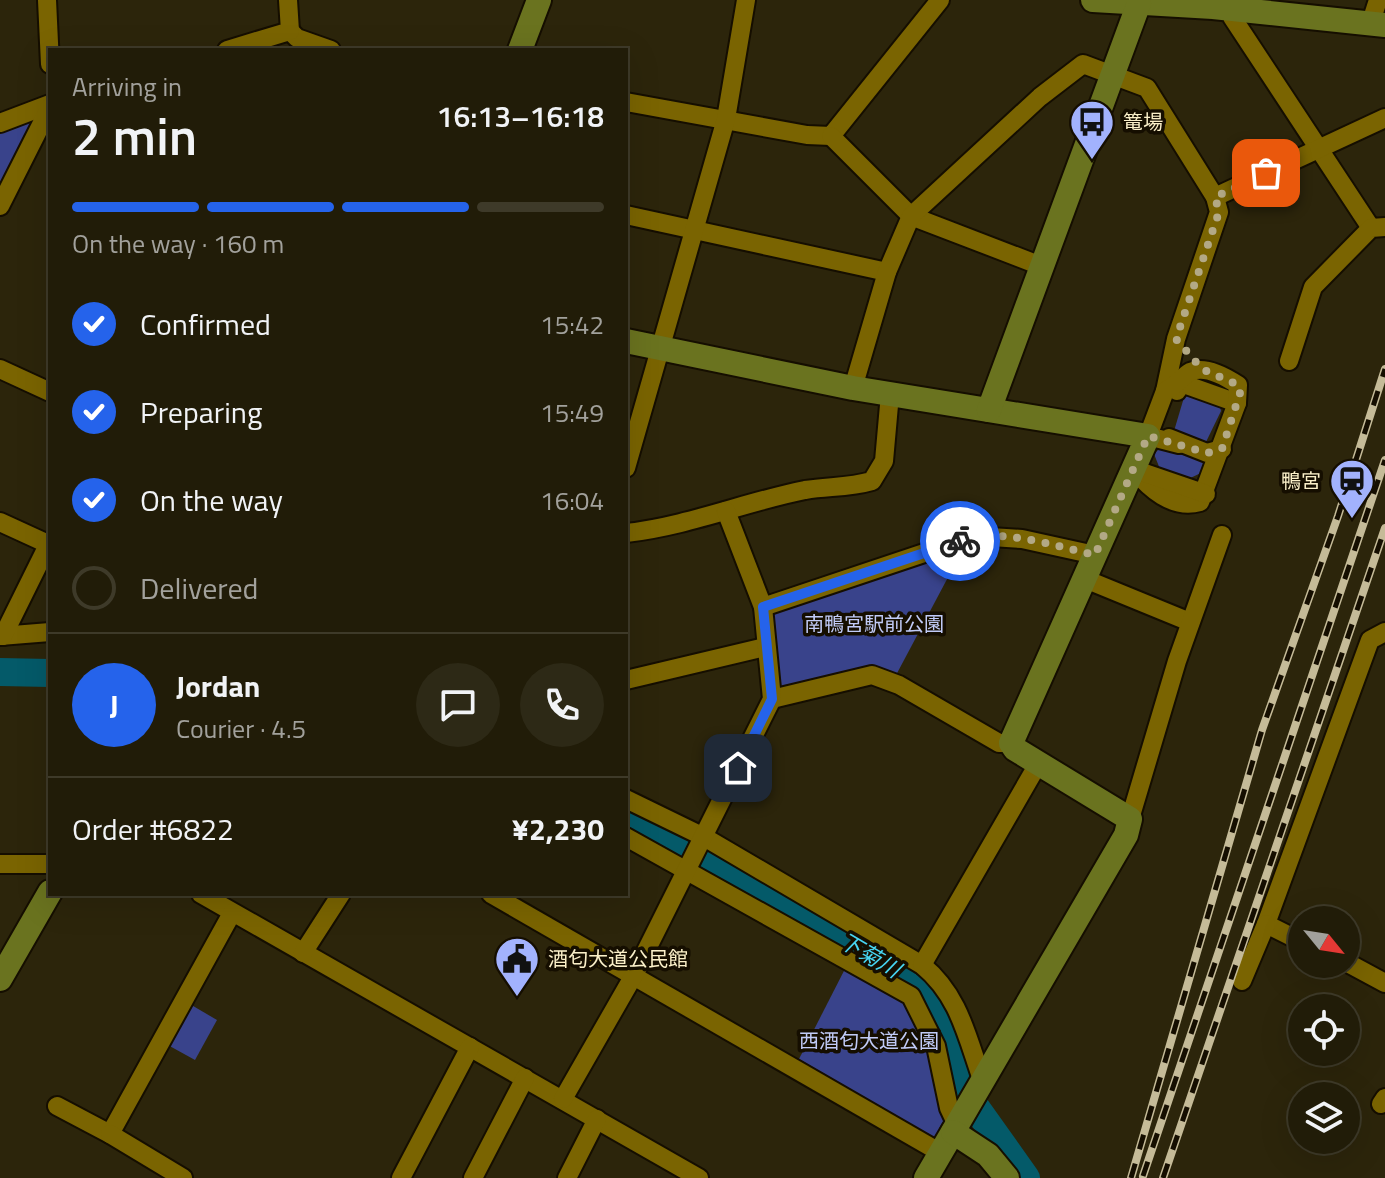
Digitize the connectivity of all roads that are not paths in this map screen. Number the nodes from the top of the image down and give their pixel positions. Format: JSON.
{"nodes":[{"id":1,"x":47,"y":0,"type":"edge"},
{"id":2,"x":288,"y":0,"type":"edge"},
{"id":3,"x":539,"y":0,"type":"edge"},
{"id":4,"x":746,"y":0,"type":"edge"},
{"id":5,"x":940,"y":0,"type":"edge"},
{"id":6,"x":1093,"y":0,"type":"edge"},
{"id":7,"x":1139,"y":3,"type":"junction"},
{"id":8,"x":1234,"y":10,"type":"junction"},
{"id":9,"x":1378,"y":15,"type":"edge"},
{"id":10,"x":290,"y":31,"type":"junction"},
{"id":11,"x":49,"y":48,"type":"edge"},
{"id":12,"x":234,"y":48,"type":"edge"},
{"id":13,"x":325,"y":48,"type":"edge"},
{"id":14,"x":521,"y":48,"type":"edge"},
{"id":15,"x":1114,"y":77,"type":"junction"},
{"id":16,"x":628,"y":102,"type":"edge"},
{"id":17,"x":48,"y":107,"type":"edge"},
{"id":18,"x":48,"y":110,"type":"edge"},
{"id":19,"x":1385,"y":118,"type":"edge"},
{"id":20,"x":726,"y":119,"type":"junction"},
{"id":21,"x":0,"y":123,"type":"edge"},
{"id":22,"x":831,"y":136,"type":"junction"},
{"id":23,"x":1317,"y":149,"type":"junction"},
{"id":24,"x":1215,"y":197,"type":"junction"},
{"id":25,"x":0,"y":206,"type":"edge"},
{"id":26,"x":628,"y":215,"type":"edge"},
{"id":27,"x":911,"y":216,"type":"junction"},
{"id":28,"x":1378,"y":227,"type":"edge"},
{"id":29,"x":697,"y":230,"type":"junction"},
{"id":30,"x":1044,"y":267,"type":"junction"},
{"id":31,"x":887,"y":272,"type":"junction"},
{"id":32,"x":1176,"y":339,"type":"junction"},
{"id":33,"x":628,"y":341,"type":"edge"},
{"id":34,"x":660,"y":349,"type":"junction"},
{"id":35,"x":1289,"y":361,"type":"dead end"},
{"id":36,"x":0,"y":369,"type":"edge"},
{"id":37,"x":1202,"y":369,"type":"junction"},
{"id":38,"x":1173,"y":387,"type":"junction"},
{"id":39,"x":853,"y":388,"type":"junction"},
{"id":40,"x":48,"y":391,"type":"edge"},
{"id":41,"x":890,"y":394,"type":"junction"},
{"id":42,"x":1237,"y":403,"type":"junction"},
{"id":43,"x":989,"y":410,"type":"junction"},
{"id":44,"x":1148,"y":436,"type":"junction"},
{"id":45,"x":1179,"y":444,"type":"junction"},
{"id":46,"x":1222,"y":449,"type":"junction"},
{"id":47,"x":628,"y":461,"type":"edge"},
{"id":48,"x":1133,"y":469,"type":"junction"},
{"id":49,"x":726,"y":511,"type":"junction"},
{"id":50,"x":0,"y":522,"type":"edge"},
{"id":51,"x":628,"y":533,"type":"edge"},
{"id":52,"x":1222,"y":535,"type":"dead end"},
{"id":53,"x":48,"y":543,"type":"edge"},
{"id":54,"x":48,"y":545,"type":"edge"},
{"id":55,"x":1095,"y":555,"type":"junction"},
{"id":56,"x":1085,"y":579,"type":"junction"},
{"id":57,"x":763,"y":607,"type":"junction"},
{"id":58,"x":1190,"y":622,"type":"junction"},
{"id":59,"x":48,"y":632,"type":"edge"},
{"id":60,"x":1385,"y":632,"type":"edge"},
{"id":61,"x":2,"y":636,"type":"edge"},
{"id":62,"x":765,"y":647,"type":"junction"},
{"id":63,"x":628,"y":680,"type":"edge"},
{"id":64,"x":772,"y":699,"type":"junction"},
{"id":65,"x":1011,"y":743,"type":"junction"},
{"id":66,"x":1038,"y":764,"type":"junction"},
{"id":67,"x":628,"y":800,"type":"edge"},
{"id":68,"x":1130,"y":819,"type":"junction"},
{"id":69,"x":704,"y":837,"type":"junction"},
{"id":70,"x":628,"y":838,"type":"edge"},
{"id":71,"x":0,"y":864,"type":"edge"},
{"id":72,"x":48,"y":864,"type":"edge"},
{"id":73,"x":686,"y":870,"type":"junction"},
{"id":74,"x":48,"y":895,"type":"edge"},
{"id":75,"x":206,"y":896,"type":"edge"},
{"id":76,"x":340,"y":896,"type":"edge"},
{"id":77,"x":495,"y":896,"type":"edge"},
{"id":78,"x":226,"y":904,"type":"edge"},
{"id":79,"x":1266,"y":924,"type":"junction"},
{"id":80,"x":1288,"y":935,"type":"edge"},
{"id":81,"x":303,"y":953,"type":"junction"},
{"id":82,"x":922,"y":965,"type":"junction"},
{"id":83,"x":1360,"y":970,"type":"edge"},
{"id":84,"x":634,"y":975,"type":"junction"},
{"id":85,"x":0,"y":979,"type":"edge"},
{"id":86,"x":1242,"y":981,"type":"dead end"},
{"id":87,"x":1385,"y":983,"type":"edge"},
{"id":88,"x":470,"y":1047,"type":"junction"},
{"id":89,"x":525,"y":1078,"type":"junction"},
{"id":90,"x":981,"y":1085,"type":"junction"},
{"id":91,"x":563,"y":1099,"type":"junction"},
{"id":92,"x":57,"y":1106,"type":"dead end"},
{"id":93,"x":597,"y":1119,"type":"junction"},
{"id":94,"x":953,"y":1132,"type":"junction"},
{"id":95,"x":110,"y":1134,"type":"junction"},
{"id":96,"x":183,"y":1178,"type":"edge"},
{"id":97,"x":401,"y":1178,"type":"edge"},
{"id":98,"x":473,"y":1178,"type":"edge"},
{"id":99,"x":567,"y":1178,"type":"edge"},
{"id":100,"x":699,"y":1178,"type":"edge"},
{"id":101,"x":926,"y":1178,"type":"edge"},
{"id":102,"x":1007,"y":1178,"type":"edge"}],
"edges":[{"from":1,"to":11,"type":"street"},
{"from":2,"to":10,"type":"street"},
{"from":3,"to":14,"type":"street"},
{"from":4,"to":20,"type":"street"},
{"from":5,"to":22,"type":"street"},
{"from":6,"to":7,"type":"street"},
{"from":7,"to":8,"type":"street"},
{"from":7,"to":15,"type":"street"},
{"from":8,"to":9,"type":"street"},
{"from":8,"to":23,"type":"street"},
{"from":10,"to":12,"type":"street"},
{"from":10,"to":13,"type":"street"},
{"from":15,"to":24,"type":"street"},
{"from":15,"to":27,"type":"street"},
{"from":15,"to":30,"type":"street"},
{"from":16,"to":20,"type":"street"},
{"from":17,"to":21,"type":"street"},
{"from":18,"to":25,"type":"street"},
{"from":19,"to":23,"type":"street"},
{"from":20,"to":22,"type":"street"},
{"from":20,"to":29,"type":"street"},
{"from":22,"to":27,"type":"street"},
{"from":23,"to":24,"type":"street"},
{"from":23,"to":28,"type":"street"},
{"from":24,"to":32,"type":"street"},
{"from":26,"to":29,"type":"street"},
{"from":27,"to":30,"type":"street"},
{"from":27,"to":31,"type":"street"},
{"from":28,"to":35,"type":"street"},
{"from":29,"to":31,"type":"street"},
{"from":29,"to":34,"type":"street"},
{"from":30,"to":43,"type":"street"},
{"from":31,"to":39,"type":"street"},
{"from":32,"to":37,"type":"street"},
{"from":32,"to":38,"type":"street"},
{"from":33,"to":34,"type":"street"},
{"from":34,"to":39,"type":"street"},
{"from":34,"to":47,"type":"street"},
{"from":36,"to":40,"type":"street"},
{"from":37,"to":38,"type":"street"},
{"from":37,"to":42,"type":"street"},
{"from":38,"to":42,"type":"street"},
{"from":38,"to":44,"type":"street"},
{"from":38,"to":45,"type":"street"},
{"from":39,"to":41,"type":"street"},
{"from":41,"to":43,"type":"street"},
{"from":41,"to":49,"type":"street"},
{"from":42,"to":46,"type":"street"},
{"from":43,"to":44,"type":"street"},
{"from":44,"to":45,"type":"street"},
{"from":44,"to":48,"type":"street"},
{"from":45,"to":46,"type":"street"},
{"from":46,"to":48,"type":"street"},
{"from":48,"to":55,"type":"street"},
{"from":49,"to":51,"type":"street"},
{"from":49,"to":57,"type":"street"},
{"from":50,"to":53,"type":"street"},
{"from":52,"to":58,"type":"street"},
{"from":54,"to":61,"type":"street"},
{"from":55,"to":56,"type":"street"},
{"from":55,"to":57,"type":"street"},
{"from":56,"to":58,"type":"street"},
{"from":56,"to":65,"type":"street"},
{"from":57,"to":62,"type":"street"},
{"from":58,"to":68,"type":"street"},
{"from":59,"to":61,"type":"street"},
{"from":60,"to":79,"type":"street"},
{"from":62,"to":63,"type":"street"},
{"from":62,"to":64,"type":"street"},
{"from":64,"to":65,"type":"street"},
{"from":64,"to":69,"type":"street"},
{"from":65,"to":66,"type":"street"},
{"from":66,"to":68,"type":"street"},
{"from":66,"to":82,"type":"street"},
{"from":67,"to":69,"type":"street"},
{"from":68,"to":90,"type":"street"},
{"from":69,"to":73,"type":"street"},
{"from":69,"to":82,"type":"street"},
{"from":70,"to":73,"type":"street"},
{"from":71,"to":72,"type":"street"},
{"from":73,"to":84,"type":"street"},
{"from":73,"to":94,"type":"street"},
{"from":74,"to":85,"type":"street"},
{"from":75,"to":78,"type":"street"},
{"from":76,"to":81,"type":"street"},
{"from":77,"to":84,"type":"street"},
{"from":78,"to":81,"type":"street"},
{"from":78,"to":95,"type":"street"},
{"from":79,"to":80,"type":"street"},
{"from":79,"to":86,"type":"street"},
{"from":81,"to":88,"type":"street"},
{"from":82,"to":90,"type":"street"},
{"from":83,"to":87,"type":"street"},
{"from":84,"to":91,"type":"street"},
{"from":84,"to":94,"type":"street"},
{"from":88,"to":89,"type":"street"},
{"from":88,"to":97,"type":"street"},
{"from":89,"to":91,"type":"street"},
{"from":89,"to":98,"type":"street"},
{"from":90,"to":94,"type":"street"},
{"from":91,"to":93,"type":"street"},
{"from":92,"to":95,"type":"street"},
{"from":93,"to":99,"type":"street"},
{"from":93,"to":100,"type":"street"},
{"from":94,"to":101,"type":"street"},
{"from":94,"to":102,"type":"street"},
{"from":95,"to":96,"type":"street"}]}
